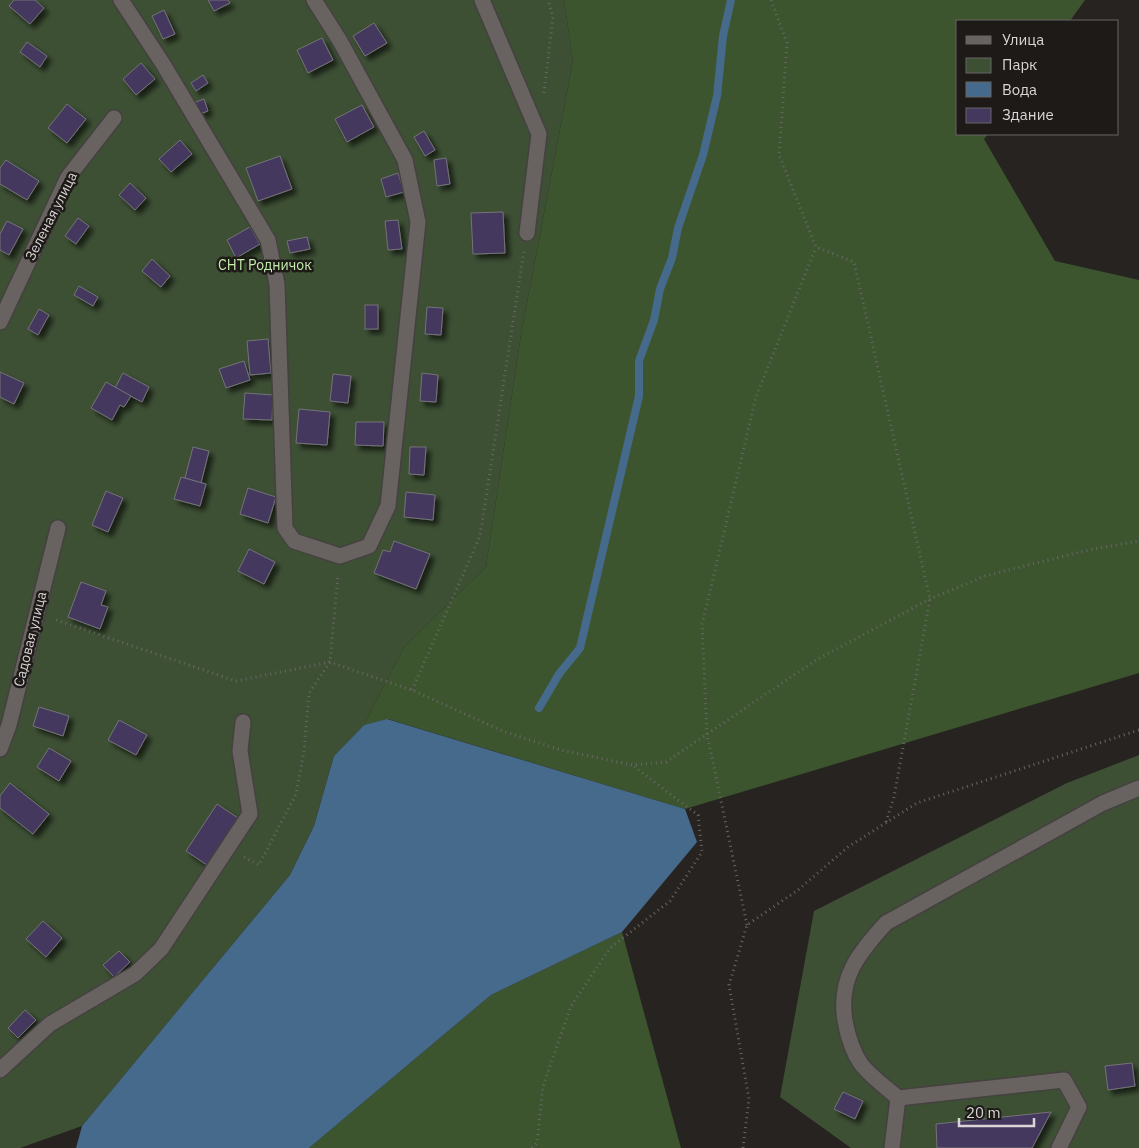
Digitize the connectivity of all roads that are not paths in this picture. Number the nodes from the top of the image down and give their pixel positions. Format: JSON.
{"nodes":[{"id":1,"x":121,"y":0,"type":"edge"},
{"id":2,"x":314,"y":0,"type":"edge"},
{"id":3,"x":482,"y":0,"type":"edge"},
{"id":4,"x":114,"y":118,"type":"dead end"},
{"id":5,"x":526,"y":233,"type":"road end"},
{"id":6,"x":0,"y":322,"type":"edge"},
{"id":7,"x":58,"y":528,"type":"dead end"},
{"id":8,"x":243,"y":722,"type":"dead end"},
{"id":9,"x":0,"y":749,"type":"edge"},
{"id":10,"x":1139,"y":788,"type":"edge"},
{"id":11,"x":0,"y":1070,"type":"edge"},
{"id":12,"x":898,"y":1098,"type":"junction"},
{"id":13,"x":892,"y":1148,"type":"edge"},
{"id":14,"x":1059,"y":1148,"type":"edge"}],
"edges":[{"from":1,"to":2,"type":"street"},
{"from":3,"to":5,"type":"street"},
{"from":4,"to":6,"type":"street","name":"Зеленая улица"},
{"from":7,"to":9,"type":"street","name":"Садовая улица"},
{"from":8,"to":11,"type":"street"},
{"from":10,"to":12,"type":"street"},
{"from":12,"to":13,"type":"street"},
{"from":12,"to":14,"type":"street"}]}
